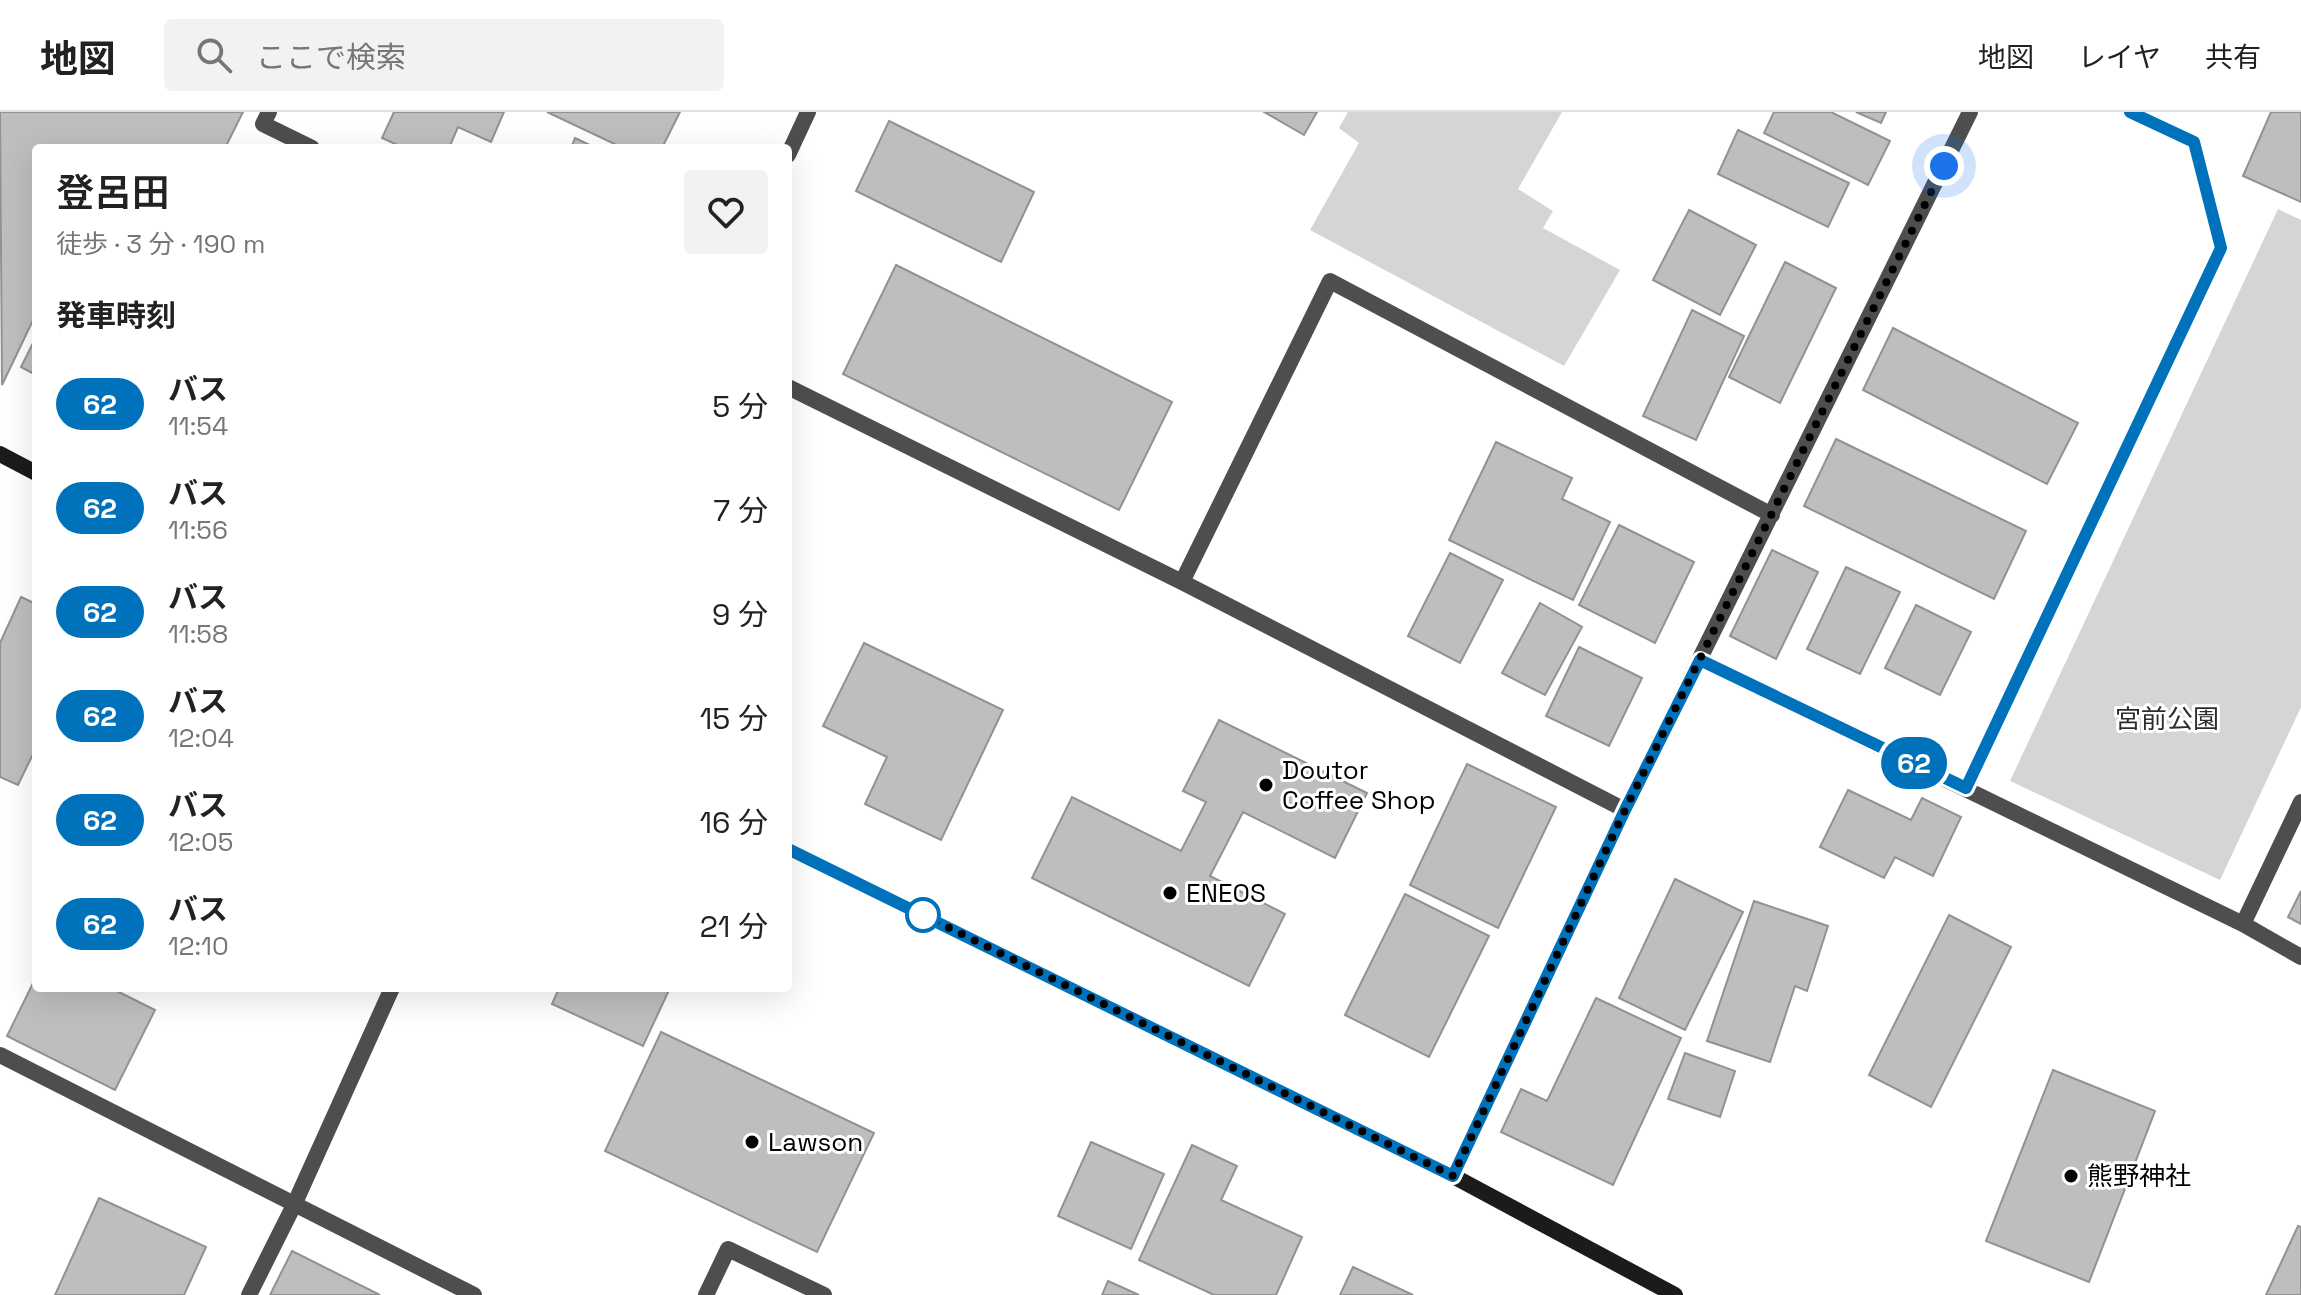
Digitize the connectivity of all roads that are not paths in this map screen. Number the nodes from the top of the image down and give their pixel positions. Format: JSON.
{"nodes":[{"id":1,"x":269,"y":112,"type":"edge"},
{"id":2,"x":808,"y":112,"type":"edge"},
{"id":3,"x":1970,"y":112,"type":"edge"},
{"id":4,"x":2130,"y":112,"type":"edge"},
{"id":5,"x":304,"y":144,"type":"edge"},
{"id":6,"x":792,"y":146,"type":"edge"},
{"id":7,"x":792,"y":389,"type":"edge"},
{"id":8,"x":0,"y":454,"type":"edge"},
{"id":9,"x":32,"y":471,"type":"edge"},
{"id":10,"x":1772,"y":515,"type":"junction"},
{"id":11,"x":1182,"y":582,"type":"junction"},
{"id":12,"x":1700,"y":660,"type":"junction"},
{"id":13,"x":1966,"y":788,"type":"junction"},
{"id":14,"x":2301,"y":802,"type":"edge"},
{"id":15,"x":1625,"y":810,"type":"junction"},
{"id":16,"x":792,"y":851,"type":"edge"},
{"id":17,"x":2243,"y":924,"type":"junction"},
{"id":18,"x":2301,"y":957,"type":"edge"},
{"id":19,"x":390,"y":992,"type":"edge"},
{"id":20,"x":0,"y":1055,"type":"edge"},
{"id":21,"x":1453,"y":1176,"type":"junction"},
{"id":22,"x":294,"y":1205,"type":"junction"},
{"id":23,"x":249,"y":1295,"type":"edge"},
{"id":24,"x":474,"y":1295,"type":"edge"},
{"id":25,"x":706,"y":1295,"type":"edge"},
{"id":26,"x":824,"y":1295,"type":"edge"},
{"id":27,"x":1675,"y":1295,"type":"edge"}],
"edges":[{"from":1,"to":5,"type":"street"},
{"from":2,"to":6,"type":"street"},
{"from":3,"to":10,"type":"street"},
{"from":4,"to":13,"type":"street"},
{"from":7,"to":11,"type":"street"},
{"from":8,"to":9,"type":"street"},
{"from":10,"to":11,"type":"street"},
{"from":10,"to":12,"type":"street"},
{"from":11,"to":15,"type":"street"},
{"from":12,"to":13,"type":"street"},
{"from":12,"to":15,"type":"street"},
{"from":13,"to":17,"type":"street"},
{"from":14,"to":17,"type":"street"},
{"from":15,"to":21,"type":"street"},
{"from":16,"to":21,"type":"street"},
{"from":17,"to":18,"type":"street"},
{"from":19,"to":22,"type":"street"},
{"from":20,"to":22,"type":"street"},
{"from":21,"to":27,"type":"street"},
{"from":22,"to":23,"type":"street"},
{"from":22,"to":24,"type":"street"},
{"from":25,"to":26,"type":"street"}]}
